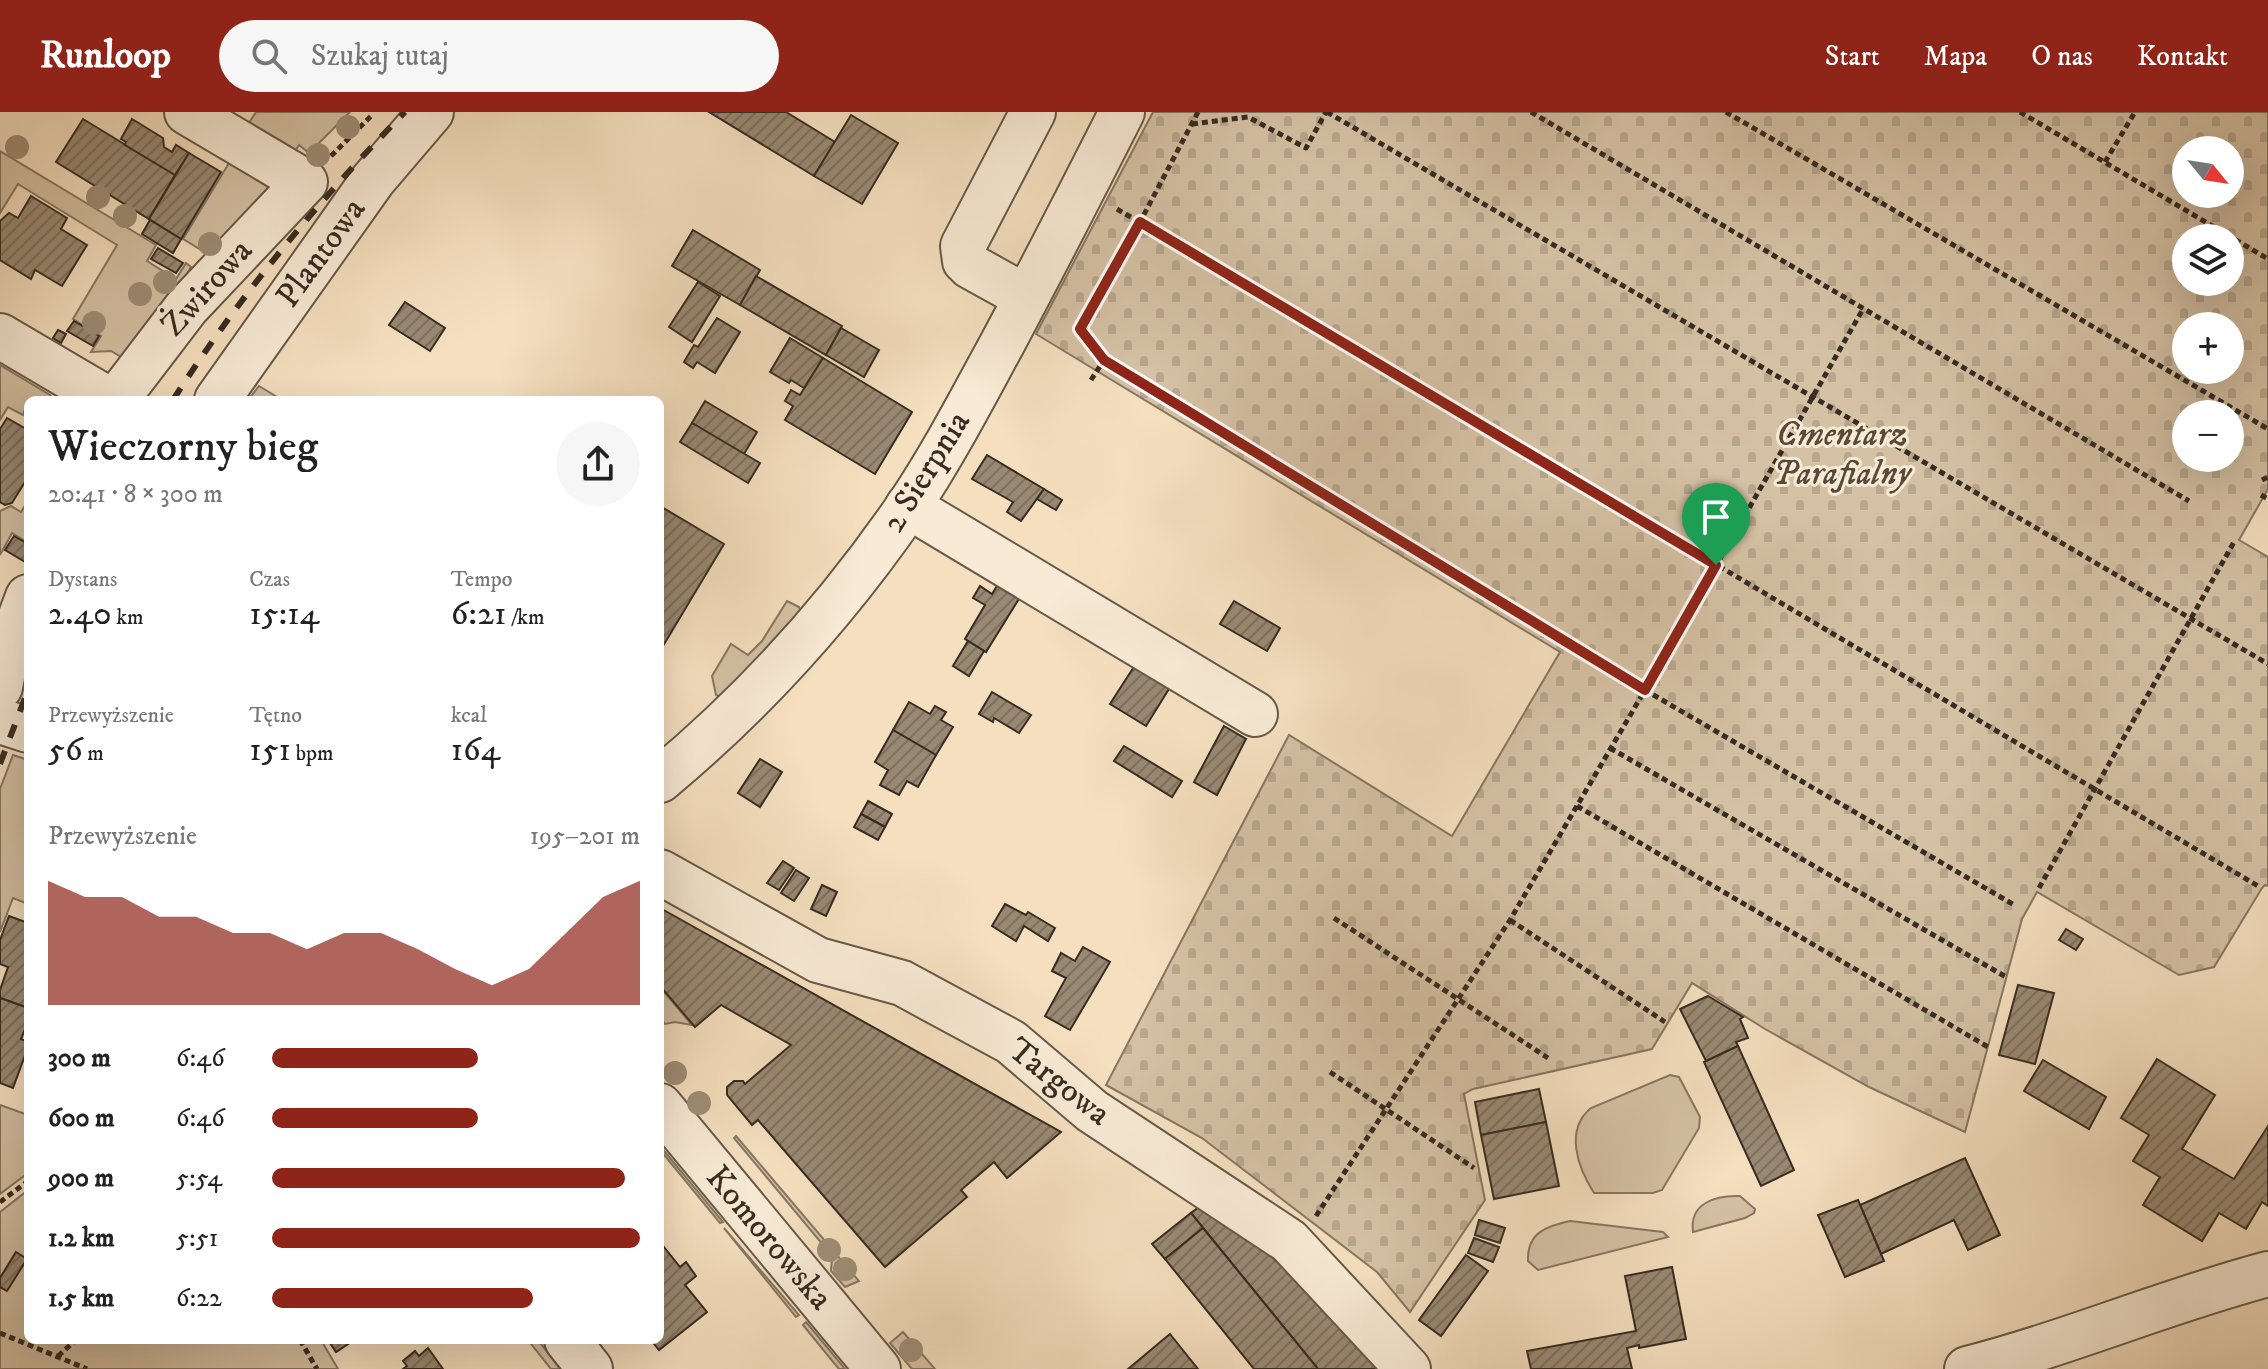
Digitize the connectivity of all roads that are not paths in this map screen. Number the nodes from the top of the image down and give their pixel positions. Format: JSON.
{"nodes":[{"id":1,"x":187,"y":112,"type":"edge"},
{"id":2,"x":431,"y":112,"type":"edge"},
{"id":3,"x":1033,"y":112,"type":"edge"},
{"id":4,"x":1122,"y":112,"type":"edge"},
{"id":5,"x":1026,"y":297,"type":"junction"},
{"id":6,"x":0,"y":336,"type":"edge"},
{"id":7,"x":102,"y":396,"type":"edge"},
{"id":8,"x":119,"y":396,"type":"edge"},
{"id":9,"x":220,"y":396,"type":"edge"},
{"id":10,"x":908,"y":506,"type":"junction"},
{"id":11,"x":24,"y":608,"type":"edge"},
{"id":12,"x":0,"y":687,"type":"edge"},
{"id":13,"x":1255,"y":714,"type":"dead end"},
{"id":14,"x":0,"y":721,"type":"edge"},
{"id":15,"x":24,"y":729,"type":"edge"},
{"id":16,"x":664,"y":776,"type":"edge"},
{"id":17,"x":664,"y":874,"type":"edge"},
{"id":18,"x":664,"y":1111,"type":"edge"},
{"id":19,"x":2268,"y":1274,"type":"edge"},
{"id":20,"x":570,"y":1344,"type":"edge"},
{"id":21,"x":590,"y":1369,"type":"edge"},
{"id":22,"x":878,"y":1369,"type":"edge"},
{"id":23,"x":1408,"y":1369,"type":"edge"},
{"id":24,"x":1967,"y":1369,"type":"edge"}],
"edges":[{"from":1,"to":8,"type":"street","name":"Żwirowa"},
{"from":2,"to":9,"type":"street","name":"Plantowa"},
{"from":3,"to":5,"type":"street"},
{"from":4,"to":5,"type":"street","name":"2 Sierpnia"},
{"from":5,"to":10,"type":"street","name":"2 Sierpnia"},
{"from":6,"to":7,"type":"street"},
{"from":10,"to":13,"type":"street"},
{"from":10,"to":16,"type":"street","name":"2 Sierpnia"},
{"from":11,"to":12,"type":"street"},
{"from":14,"to":15,"type":"street"},
{"from":17,"to":23,"type":"street","name":"Targowa"},
{"from":18,"to":22,"type":"street","name":"Komorowska"},
{"from":19,"to":24,"type":"street"},
{"from":20,"to":21,"type":"street"}]}
